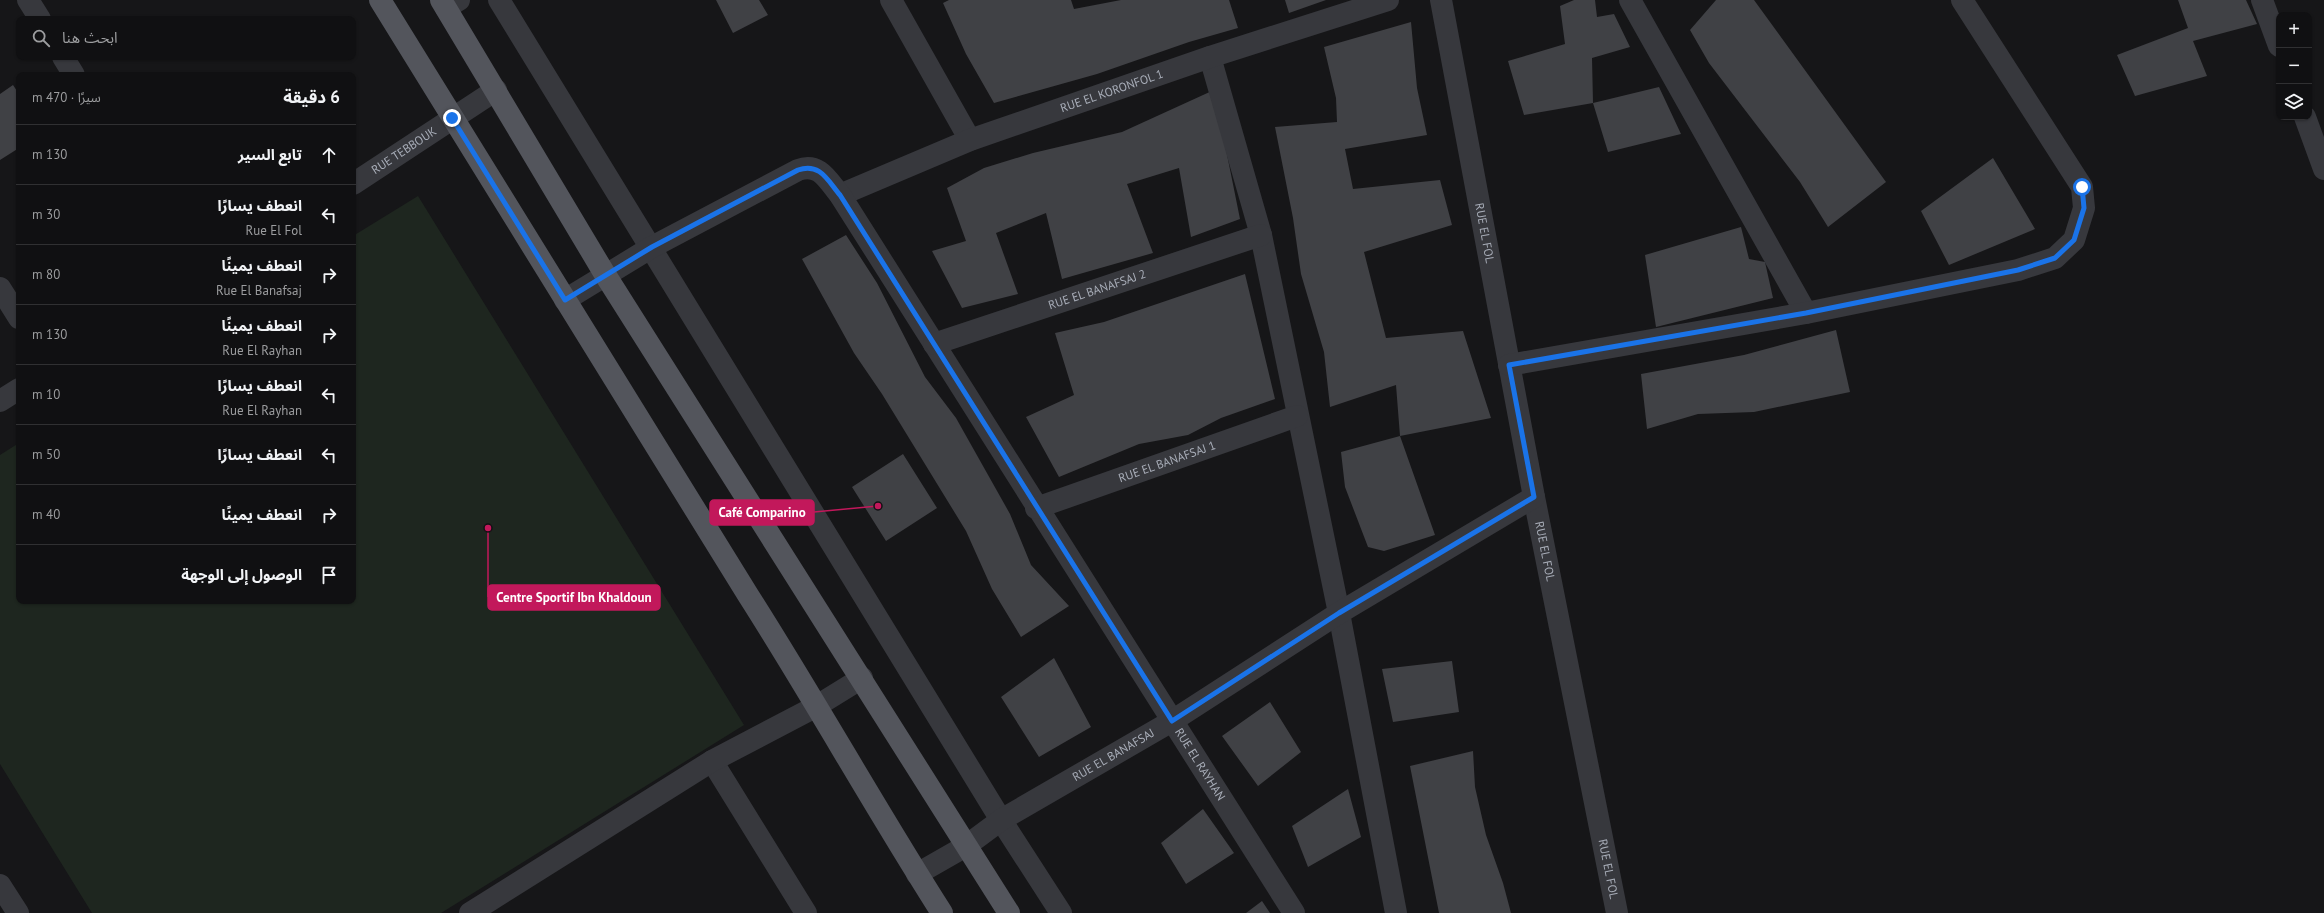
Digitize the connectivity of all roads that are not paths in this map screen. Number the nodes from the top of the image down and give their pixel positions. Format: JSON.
{"nodes":[{"id":1,"x":28,"y":0,"type":"edge"},
{"id":2,"x":380,"y":0,"type":"edge"},
{"id":3,"x":499,"y":0,"type":"edge"},
{"id":4,"x":891,"y":0,"type":"edge"},
{"id":5,"x":1388,"y":0,"type":"edge"},
{"id":6,"x":1441,"y":0,"type":"edge"},
{"id":7,"x":1630,"y":0,"type":"edge"},
{"id":8,"x":1962,"y":0,"type":"edge"},
{"id":9,"x":2262,"y":0,"type":"edge"},
{"id":10,"x":449,"y":3,"type":"edge"},
{"id":11,"x":38,"y":16,"type":"edge"},
{"id":12,"x":2276,"y":38,"type":"edge"},
{"id":13,"x":1210,"y":57,"type":"junction"},
{"id":14,"x":65,"y":60,"type":"edge"},
{"id":15,"x":72,"y":72,"type":"edge"},
{"id":16,"x":496,"y":90,"type":"junction"},
{"id":17,"x":452,"y":118,"type":"junction"},
{"id":18,"x":2306,"y":120,"type":"edge"},
{"id":19,"x":970,"y":140,"type":"junction"},
{"id":20,"x":2324,"y":169,"type":"edge"},
{"id":21,"x":356,"y":182,"type":"edge"},
{"id":22,"x":840,"y":195,"type":"junction"},
{"id":23,"x":1261,"y":234,"type":"junction"},
{"id":24,"x":652,"y":247,"type":"junction"},
{"id":25,"x":606,"y":276,"type":"junction"},
{"id":26,"x":0,"y":288,"type":"edge"},
{"id":27,"x":565,"y":300,"type":"junction"},
{"id":28,"x":16,"y":313,"type":"edge"},
{"id":29,"x":1806,"y":313,"type":"junction"},
{"id":30,"x":934,"y":344,"type":"junction"},
{"id":31,"x":1509,"y":365,"type":"junction"},
{"id":32,"x":16,"y":391,"type":"edge"},
{"id":33,"x":0,"y":401,"type":"edge"},
{"id":34,"x":1297,"y":416,"type":"junction"},
{"id":35,"x":1534,"y":497,"type":"junction"},
{"id":36,"x":1036,"y":508,"type":"junction"},
{"id":37,"x":1339,"y":613,"type":"junction"},
{"id":38,"x":862,"y":678,"type":"junction"},
{"id":39,"x":815,"y":707,"type":"junction"},
{"id":40,"x":1172,"y":721,"type":"junction"},
{"id":41,"x":712,"y":762,"type":"junction"},
{"id":42,"x":1001,"y":820,"type":"junction"},
{"id":43,"x":966,"y":846,"type":"junction"},
{"id":44,"x":917,"y":874,"type":"junction"},
{"id":45,"x":470,"y":913,"type":"edge"},
{"id":46,"x":806,"y":913,"type":"edge"},
{"id":47,"x":942,"y":913,"type":"edge"},
{"id":48,"x":1010,"y":913,"type":"edge"},
{"id":49,"x":1061,"y":913,"type":"edge"},
{"id":50,"x":1294,"y":913,"type":"edge"},
{"id":51,"x":1396,"y":913,"type":"edge"},
{"id":52,"x":1617,"y":913,"type":"edge"}],
"edges":[{"from":1,"to":11,"type":"street"},
{"from":2,"to":17,"type":"main road"},
{"from":3,"to":24,"type":"street"},
{"from":4,"to":19,"type":"street"},
{"from":5,"to":13,"type":"street","name":"RUE EL KORONFOL 1"},
{"from":6,"to":31,"type":"street","name":"RUE EL FOL"},
{"from":7,"to":29,"type":"street"},
{"from":8,"to":29,"type":"street"},
{"from":9,"to":12,"type":"street"},
{"from":10,"to":16,"type":"main road"},
{"from":13,"to":19,"type":"street","name":"RUE EL KORONFOL 1"},
{"from":13,"to":23,"type":"street"},
{"from":14,"to":15,"type":"street"},
{"from":16,"to":17,"type":"street","name":"RUE TEBBOUK"},
{"from":16,"to":25,"type":"main road"},
{"from":17,"to":21,"type":"street","name":"RUE TEBBOUK"},
{"from":17,"to":27,"type":"main road"},
{"from":18,"to":20,"type":"street"},
{"from":19,"to":22,"type":"street","name":"RUE EL KORONFOL 1"},
{"from":22,"to":24,"type":"street","name":"RUE EL RAYHAN"},
{"from":22,"to":30,"type":"street","name":"RUE EL RAYHAN"},
{"from":23,"to":30,"type":"street","name":"RUE EL BANAFSAJ 2"},
{"from":23,"to":34,"type":"street"},
{"from":24,"to":25,"type":"street"},
{"from":24,"to":42,"type":"street"},
{"from":25,"to":27,"type":"street"},
{"from":25,"to":38,"type":"main road"},
{"from":26,"to":28,"type":"street"},
{"from":27,"to":39,"type":"main road"},
{"from":29,"to":31,"type":"street"},
{"from":30,"to":36,"type":"street","name":"RUE EL RAYHAN"},
{"from":31,"to":35,"type":"street","name":"RUE EL FOL"},
{"from":32,"to":33,"type":"street"},
{"from":34,"to":36,"type":"street","name":"RUE EL BANAFSAJ 1"},
{"from":34,"to":37,"type":"street"},
{"from":35,"to":37,"type":"street","name":"RUE EL BANAFSAJ"},
{"from":35,"to":52,"type":"street","name":"RUE EL FOL"},
{"from":36,"to":40,"type":"street","name":"RUE EL RAYHAN"},
{"from":37,"to":40,"type":"street","name":"RUE EL BANAFSAJ"},
{"from":37,"to":51,"type":"street"},
{"from":38,"to":39,"type":"street"},
{"from":38,"to":43,"type":"main road"},
{"from":39,"to":41,"type":"street"},
{"from":39,"to":44,"type":"main road"},
{"from":40,"to":42,"type":"street","name":"RUE EL BANAFSAJ"},
{"from":40,"to":50,"type":"street","name":"RUE EL RAYHAN"},
{"from":41,"to":45,"type":"street"},
{"from":41,"to":46,"type":"street"},
{"from":42,"to":43,"type":"street","name":"RUE EL BANAFSAJ"},
{"from":42,"to":49,"type":"street"},
{"from":43,"to":44,"type":"street","name":"RUE EL BANAFSAJ"},
{"from":43,"to":48,"type":"main road"},
{"from":44,"to":47,"type":"main road"}]}
